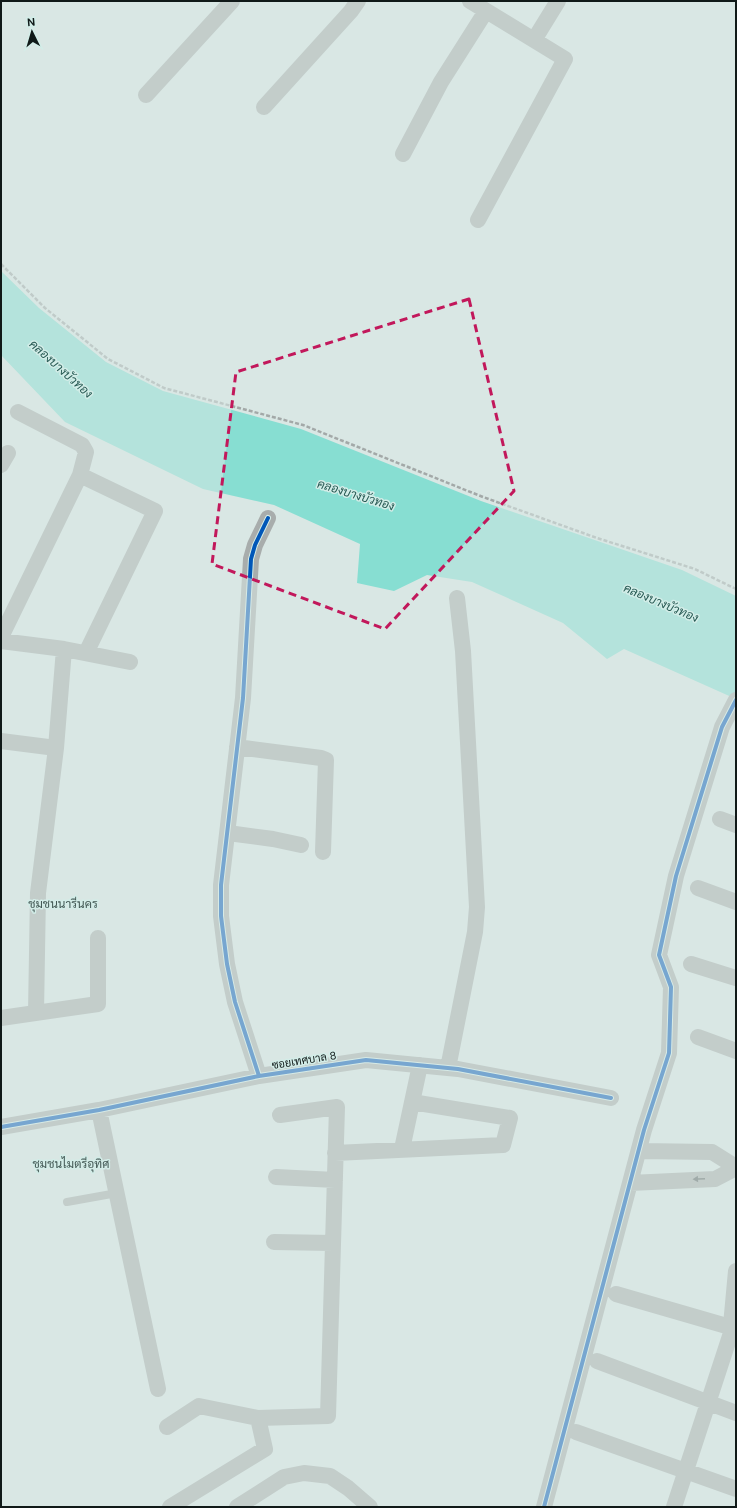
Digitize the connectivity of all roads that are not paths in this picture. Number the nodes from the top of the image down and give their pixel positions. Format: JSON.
{"nodes":[{"id":1,"x":232,"y":1,"type":"edge"},
{"id":2,"x":358,"y":1,"type":"edge"},
{"id":3,"x":470,"y":1,"type":"edge"},
{"id":4,"x":558,"y":1,"type":"edge"},
{"id":5,"x":486,"y":11,"type":"junction"},
{"id":6,"x":534,"y":40,"type":"junction"},
{"id":7,"x":146,"y":95,"type":"dead end"},
{"id":8,"x":264,"y":107,"type":"dead end"},
{"id":9,"x":404,"y":154,"type":"dead end"},
{"id":10,"x":478,"y":220,"type":"dead end"},
{"id":11,"x":18,"y":412,"type":"dead end"},
{"id":12,"x":80,"y":474,"type":"junction"},
{"id":13,"x":268,"y":518,"type":"dead end"},
{"id":14,"x":457,"y":598,"type":"dead end"},
{"id":15,"x":1,"y":638,"type":"edge"},
{"id":16,"x":1,"y":642,"type":"edge"},
{"id":17,"x":64,"y":649,"type":"junction"},
{"id":18,"x":86,"y":653,"type":"junction"},
{"id":19,"x":130,"y":662,"type":"dead end"},
{"id":20,"x":736,"y":700,"type":"edge"},
{"id":21,"x":1,"y":741,"type":"edge"},
{"id":22,"x":237,"y":747,"type":"junction"},
{"id":23,"x":56,"y":748,"type":"junction"},
{"id":24,"x":720,"y":819,"type":"dead end"},
{"id":25,"x":736,"y":825,"type":"edge"},
{"id":26,"x":228,"y":833,"type":"junction"},
{"id":27,"x":301,"y":845,"type":"dead end"},
{"id":28,"x":323,"y":852,"type":"dead end"},
{"id":29,"x":698,"y":888,"type":"dead end"},
{"id":30,"x":736,"y":902,"type":"edge"},
{"id":31,"x":98,"y":938,"type":"dead end"},
{"id":32,"x":691,"y":964,"type":"dead end"},
{"id":33,"x":736,"y":978,"type":"edge"},
{"id":34,"x":36,"y":1013,"type":"junction"},
{"id":35,"x":1,"y":1018,"type":"edge"},
{"id":36,"x":698,"y":1037,"type":"dead end"},
{"id":37,"x":736,"y":1050,"type":"edge"},
{"id":38,"x":420,"y":1065,"type":"junction"},
{"id":39,"x":448,"y":1068,"type":"junction"},
{"id":40,"x":259,"y":1076,"type":"junction"},
{"id":41,"x":611,"y":1098,"type":"dead end"},
{"id":42,"x":412,"y":1102,"type":"junction"},
{"id":43,"x":99,"y":1110,"type":"junction"},
{"id":44,"x":280,"y":1115,"type":"dead end"},
{"id":45,"x":1,"y":1127,"type":"edge"},
{"id":46,"x":402,"y":1149,"type":"junction"},
{"id":47,"x":639,"y":1151,"type":"junction"},
{"id":48,"x":335,"y":1153,"type":"junction"},
{"id":49,"x":736,"y":1167,"type":"edge"},
{"id":50,"x":276,"y":1177,"type":"dead end"},
{"id":51,"x":335,"y":1180,"type":"junction"},
{"id":52,"x":630,"y":1183,"type":"junction"},
{"id":53,"x":117,"y":1193,"type":"junction"},
{"id":54,"x":67,"y":1202,"type":"dead end"},
{"id":55,"x":274,"y":1242,"type":"dead end"},
{"id":56,"x":333,"y":1243,"type":"junction"},
{"id":57,"x":736,"y":1271,"type":"edge"},
{"id":58,"x":616,"y":1294,"type":"dead end"},
{"id":59,"x":730,"y":1327,"type":"junction"},
{"id":60,"x":731,"y":1347,"type":"edge"},
{"id":61,"x":597,"y":1361,"type":"dead end"},
{"id":62,"x":158,"y":1389,"type":"dead end"},
{"id":63,"x":708,"y":1404,"type":"junction"},
{"id":64,"x":736,"y":1414,"type":"edge"},
{"id":65,"x":258,"y":1418,"type":"junction"},
{"id":66,"x":167,"y":1427,"type":"dead end"},
{"id":67,"x":576,"y":1432,"type":"dead end"},
{"id":68,"x":686,"y":1472,"type":"junction"},
{"id":69,"x":736,"y":1489,"type":"edge"},
{"id":70,"x":170,"y":1507,"type":"edge"},
{"id":71,"x":238,"y":1507,"type":"edge"},
{"id":72,"x":370,"y":1507,"type":"edge"},
{"id":73,"x":544,"y":1507,"type":"edge"},
{"id":74,"x":674,"y":1507,"type":"edge"}],
"edges":[{"from":1,"to":7,"type":"street"},
{"from":2,"to":8,"type":"street"},
{"from":3,"to":5,"type":"street"},
{"from":4,"to":6,"type":"street"},
{"from":5,"to":6,"type":"street"},
{"from":5,"to":9,"type":"street"},
{"from":6,"to":10,"type":"street"},
{"from":11,"to":12,"type":"street"},
{"from":12,"to":15,"type":"street"},
{"from":12,"to":18,"type":"street"},
{"from":13,"to":22,"type":"street"},
{"from":14,"to":39,"type":"street"},
{"from":16,"to":17,"type":"street"},
{"from":17,"to":18,"type":"street"},
{"from":17,"to":23,"type":"street"},
{"from":18,"to":19,"type":"street"},
{"from":20,"to":47,"type":"street"},
{"from":21,"to":23,"type":"street"},
{"from":22,"to":26,"type":"street"},
{"from":22,"to":28,"type":"street"},
{"from":23,"to":34,"type":"street"},
{"from":24,"to":25,"type":"street"},
{"from":26,"to":27,"type":"street"},
{"from":26,"to":40,"type":"street"},
{"from":29,"to":30,"type":"street"},
{"from":31,"to":34,"type":"street"},
{"from":32,"to":33,"type":"street"},
{"from":34,"to":35,"type":"street"},
{"from":36,"to":37,"type":"street"},
{"from":38,"to":39,"type":"street","name":"ซอยเทศบาล 8"},
{"from":38,"to":40,"type":"street","name":"ซอยเทศบาล 8"},
{"from":38,"to":42,"type":"street"},
{"from":39,"to":41,"type":"street","name":"ซอยเทศบาล 8"},
{"from":40,"to":43,"type":"street","name":"ซอยเทศบาล 8"},
{"from":42,"to":46,"type":"street"},
{"from":42,"to":46,"type":"street"},
{"from":43,"to":45,"type":"street","name":"ซอยเทศบาล 8"},
{"from":43,"to":53,"type":"street"},
{"from":44,"to":48,"type":"street"},
{"from":46,"to":48,"type":"street"},
{"from":47,"to":49,"type":"street"},
{"from":47,"to":52,"type":"street"},
{"from":48,"to":51,"type":"street"},
{"from":49,"to":52,"type":"street","one_way":true},
{"from":50,"to":51,"type":"street"},
{"from":51,"to":56,"type":"street"},
{"from":52,"to":73,"type":"street"},
{"from":53,"to":54,"type":"lane"},
{"from":53,"to":62,"type":"street"},
{"from":55,"to":56,"type":"street"},
{"from":56,"to":65,"type":"street"},
{"from":57,"to":59,"type":"street"},
{"from":58,"to":59,"type":"street"},
{"from":59,"to":60,"type":"street"},
{"from":60,"to":63,"type":"street"},
{"from":61,"to":63,"type":"street"},
{"from":63,"to":64,"type":"street"},
{"from":63,"to":68,"type":"street"},
{"from":65,"to":66,"type":"street"},
{"from":65,"to":70,"type":"street"},
{"from":67,"to":68,"type":"street"},
{"from":68,"to":69,"type":"street"},
{"from":68,"to":74,"type":"street"},
{"from":71,"to":72,"type":"street"}]}
